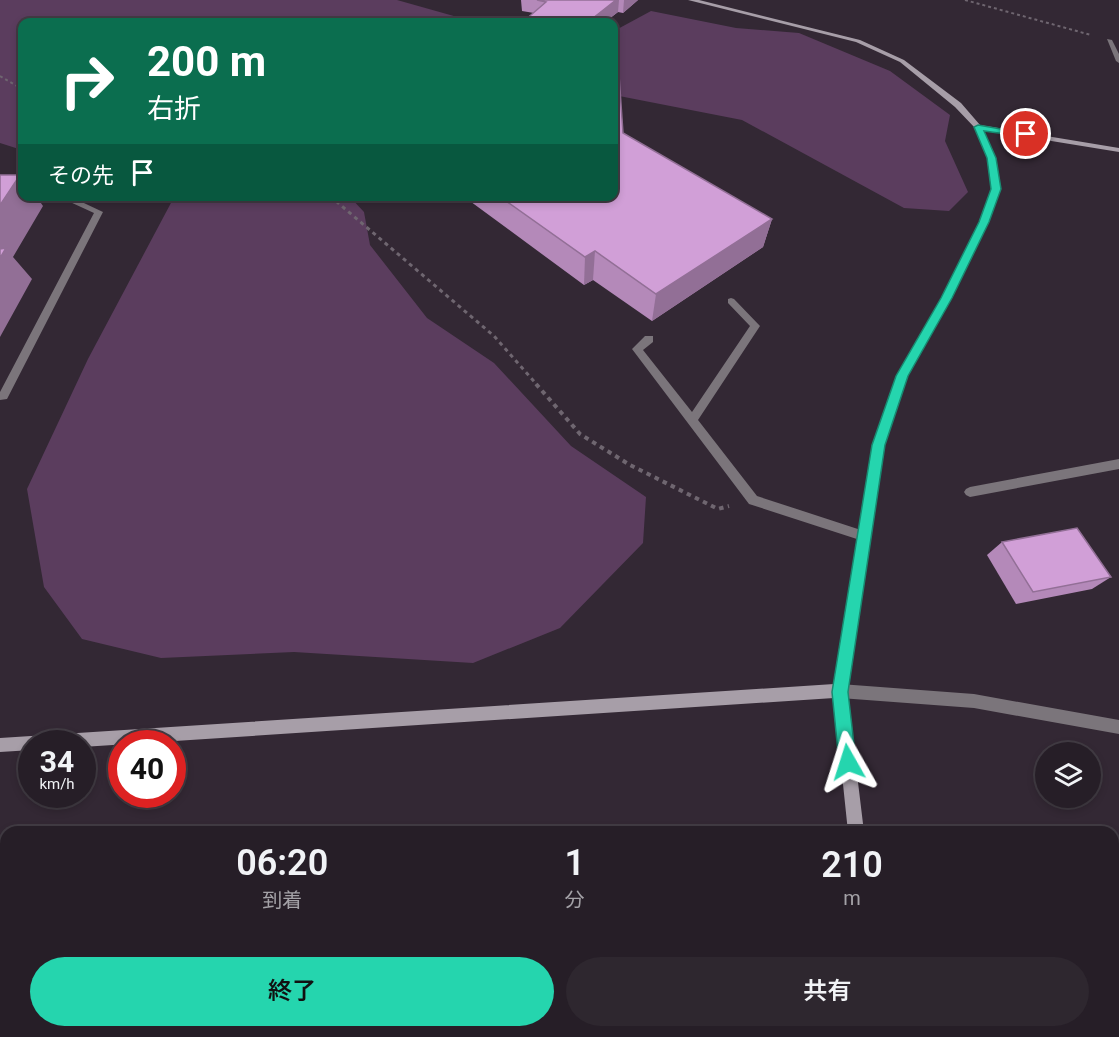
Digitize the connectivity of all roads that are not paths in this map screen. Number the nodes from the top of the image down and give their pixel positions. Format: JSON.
{"nodes":[{"id":1,"x":692,"y":0,"type":"edge"},
{"id":2,"x":1109,"y":40,"type":"road end"},
{"id":3,"x":1119,"y":61,"type":"edge"},
{"id":4,"x":978,"y":127,"type":"junction"},
{"id":5,"x":1119,"y":150,"type":"edge"},
{"id":6,"x":73,"y":201,"type":"edge"},
{"id":7,"x":731,"y":301,"type":"dead end"},
{"id":8,"x":649,"y":339,"type":"dead end"},
{"id":9,"x":0,"y":396,"type":"edge"},
{"id":10,"x":692,"y":420,"type":"junction"},
{"id":11,"x":1119,"y":464,"type":"edge"},
{"id":12,"x":970,"y":492,"type":"dead end"},
{"id":13,"x":863,"y":536,"type":"junction"},
{"id":14,"x":840,"y":692,"type":"junction"},
{"id":15,"x":1119,"y":727,"type":"edge"},
{"id":16,"x":0,"y":745,"type":"edge"},
{"id":17,"x":855,"y":826,"type":"edge"}],
"edges":[{"from":1,"to":4,"type":"street"},
{"from":2,"to":3,"type":"street"},
{"from":4,"to":5,"type":"street"},
{"from":4,"to":13,"type":"street"},
{"from":6,"to":9,"type":"street"},
{"from":7,"to":10,"type":"street"},
{"from":8,"to":10,"type":"street"},
{"from":10,"to":13,"type":"street"},
{"from":11,"to":12,"type":"street"},
{"from":13,"to":14,"type":"street"},
{"from":14,"to":15,"type":"street"},
{"from":14,"to":16,"type":"street"},
{"from":14,"to":17,"type":"street"}]}
